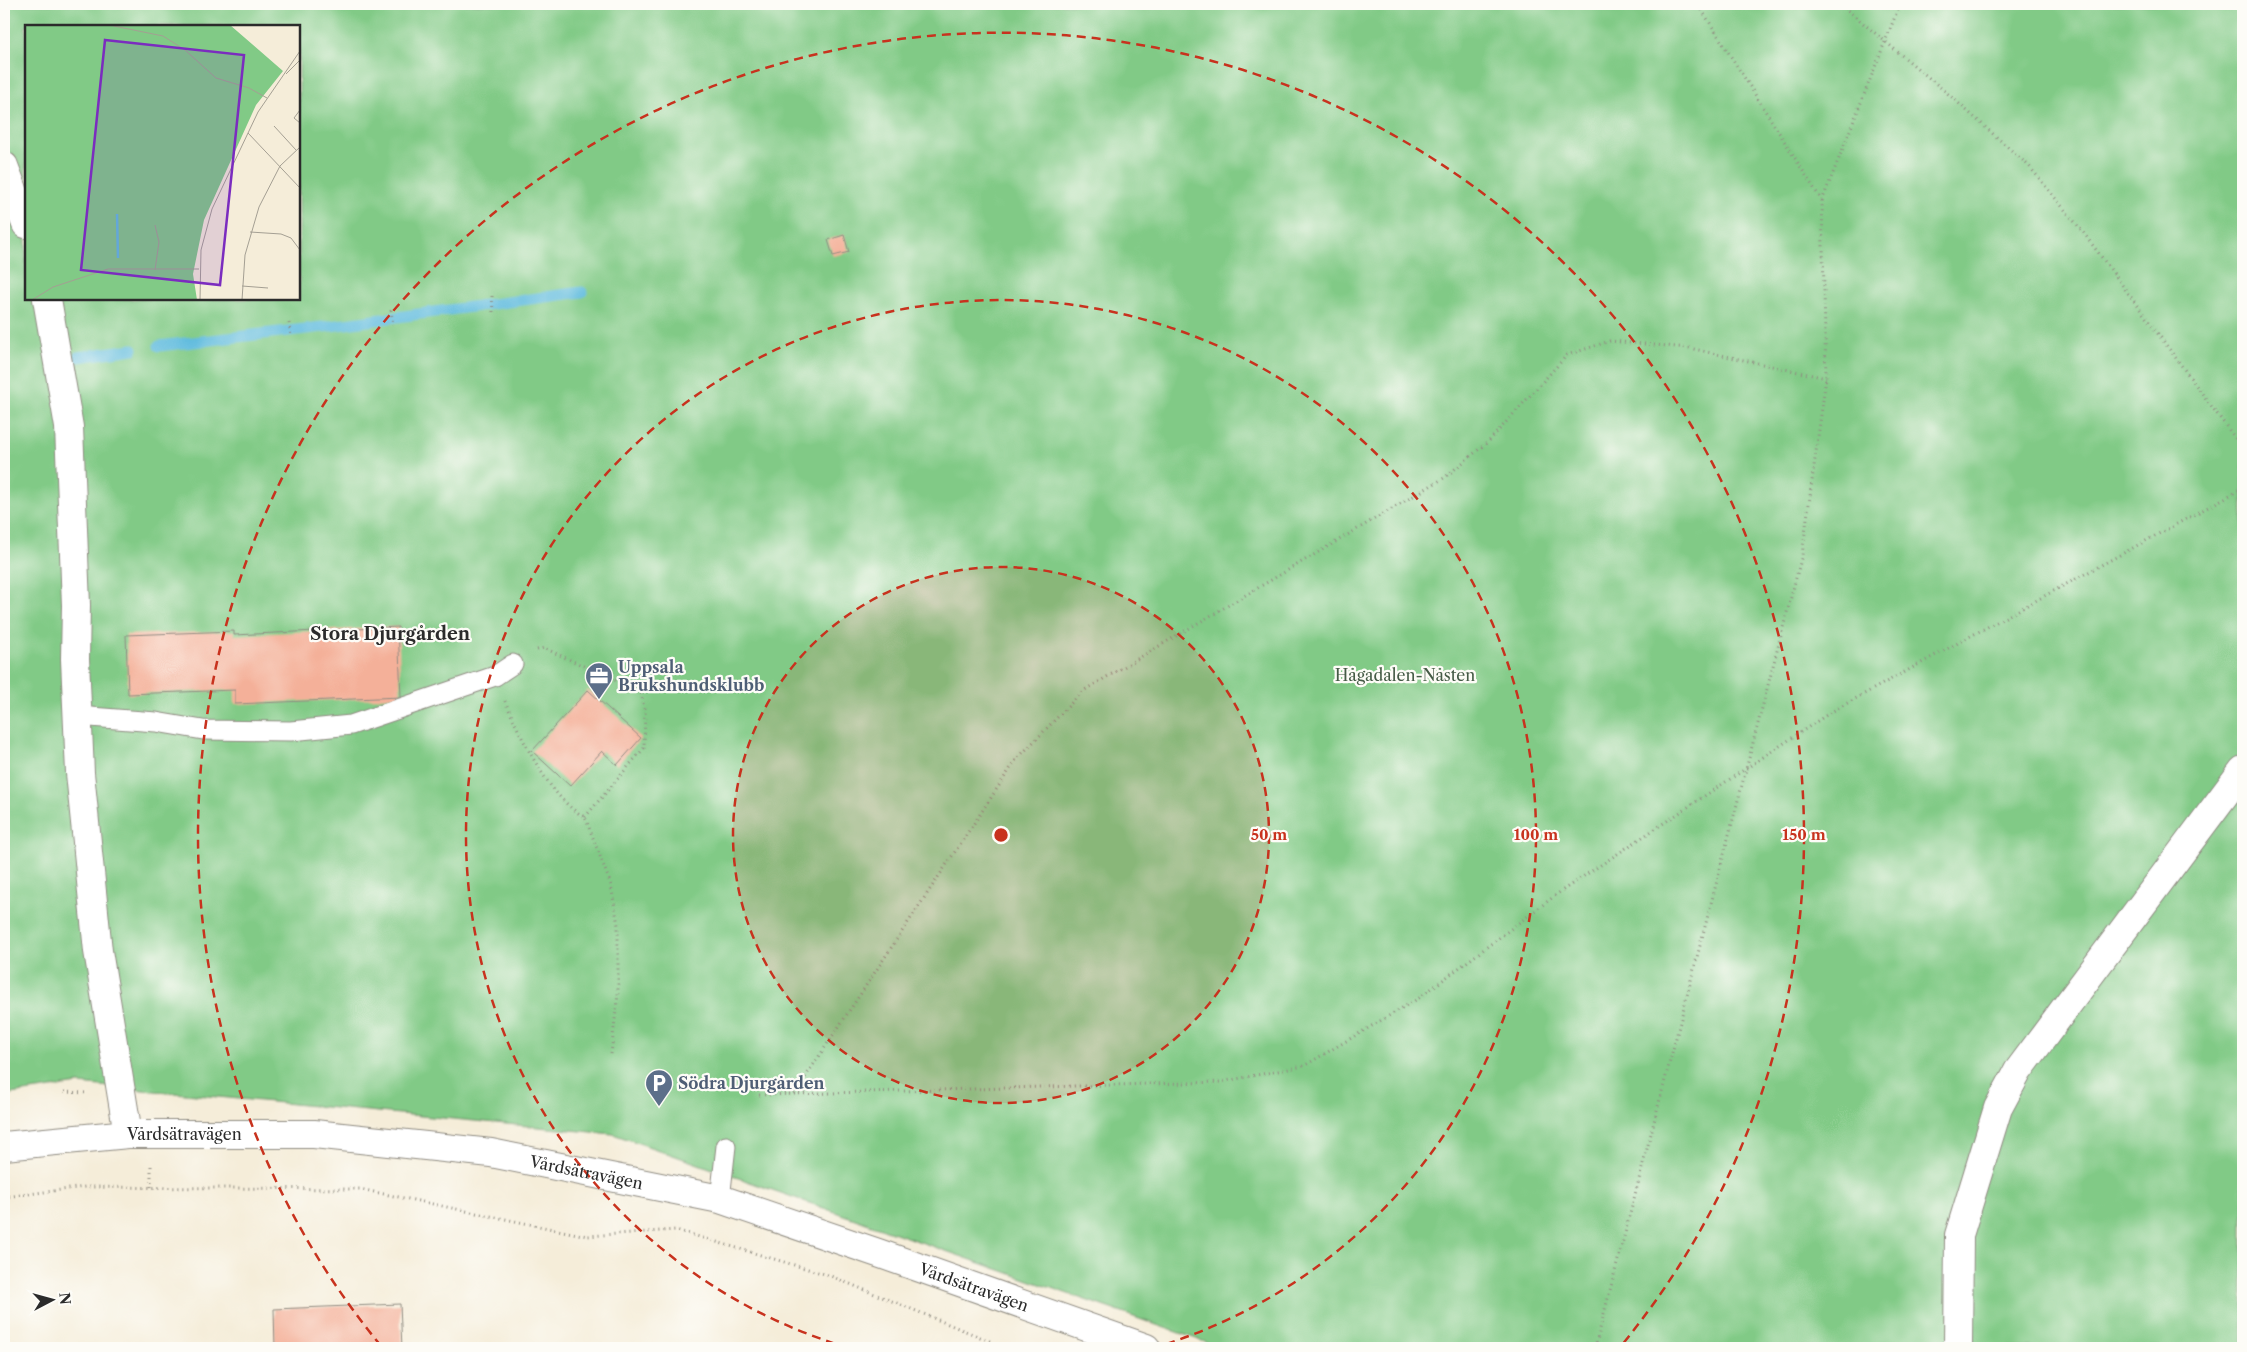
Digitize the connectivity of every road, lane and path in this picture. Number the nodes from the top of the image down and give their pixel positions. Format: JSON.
{"nodes":[{"id":1,"x":1698,"y":4,"type":"edge"},
{"id":2,"x":1840,"y":4,"type":"edge"},
{"id":3,"x":1900,"y":4,"type":"edge"},
{"id":4,"x":1886,"y":42,"type":"junction"},
{"id":5,"x":4,"y":166,"type":"edge"},
{"id":6,"x":1822,"y":201,"type":"junction"},
{"id":7,"x":25,"y":221,"type":"edge"},
{"id":8,"x":492,"y":296,"type":"dead end"},
{"id":9,"x":47,"y":300,"type":"edge"},
{"id":10,"x":391,"y":310,"type":"dead end"},
{"id":11,"x":493,"y":312,"type":"dead end"},
{"id":12,"x":289,"y":323,"type":"dead end"},
{"id":13,"x":393,"y":325,"type":"dead end"},
{"id":14,"x":291,"y":336,"type":"dead end"},
{"id":15,"x":1826,"y":378,"type":"junction"},
{"id":16,"x":2243,"y":449,"type":"edge"},
{"id":17,"x":2243,"y":488,"type":"edge"},
{"id":18,"x":513,"y":664,"type":"joint"},
{"id":19,"x":495,"y":676,"type":"junction"},
{"id":20,"x":77,"y":716,"type":"junction"},
{"id":21,"x":1745,"y":769,"type":"junction"},
{"id":22,"x":2243,"y":770,"type":"edge"},
{"id":23,"x":585,"y":817,"type":"junction"},
{"id":24,"x":611,"y":1054,"type":"dead end"},
{"id":25,"x":794,"y":1094,"type":"junction"},
{"id":26,"x":759,"y":1095,"type":"dead end"},
{"id":27,"x":128,"y":1134,"type":"junction"},
{"id":28,"x":4,"y":1146,"type":"edge"},
{"id":29,"x":726,"y":1146,"type":"dead end"},
{"id":30,"x":4,"y":1197,"type":"edge"},
{"id":31,"x":720,"y":1200,"type":"junction"},
{"id":32,"x":1007,"y":1348,"type":"edge"},
{"id":33,"x":1146,"y":1348,"type":"edge"},
{"id":34,"x":1595,"y":1348,"type":"edge"},
{"id":35,"x":1958,"y":1348,"type":"edge"}],
"edges":[{"from":1,"to":6,"type":"path"},
{"from":2,"to":4,"type":"path"},
{"from":3,"to":4,"type":"path"},
{"from":4,"to":6,"type":"path"},
{"from":4,"to":16,"type":"path"},
{"from":5,"to":7,"type":"street"},
{"from":6,"to":15,"type":"path"},
{"from":8,"to":11,"type":"path"},
{"from":9,"to":20,"type":"street"},
{"from":10,"to":13,"type":"path"},
{"from":12,"to":14,"type":"path"},
{"from":15,"to":21,"type":"path"},
{"from":15,"to":25,"type":"path"},
{"from":17,"to":21,"type":"path"},
{"from":18,"to":19,"type":"lane"},
{"from":18,"to":23,"type":"path"},
{"from":19,"to":20,"type":"lane"},
{"from":19,"to":23,"type":"path"},
{"from":20,"to":27,"type":"street"},
{"from":21,"to":25,"type":"path"},
{"from":21,"to":34,"type":"path"},
{"from":22,"to":35,"type":"street"},
{"from":23,"to":24,"type":"path"},
{"from":25,"to":26,"type":"path"},
{"from":27,"to":28,"type":"street","name":"Vårdsätravägen"},
{"from":27,"to":31,"type":"street","name":"Vårdsätravägen"},
{"from":29,"to":31,"type":"lane"},
{"from":30,"to":32,"type":"path"},
{"from":31,"to":33,"type":"street","name":"Vårdsätravägen"}]}
